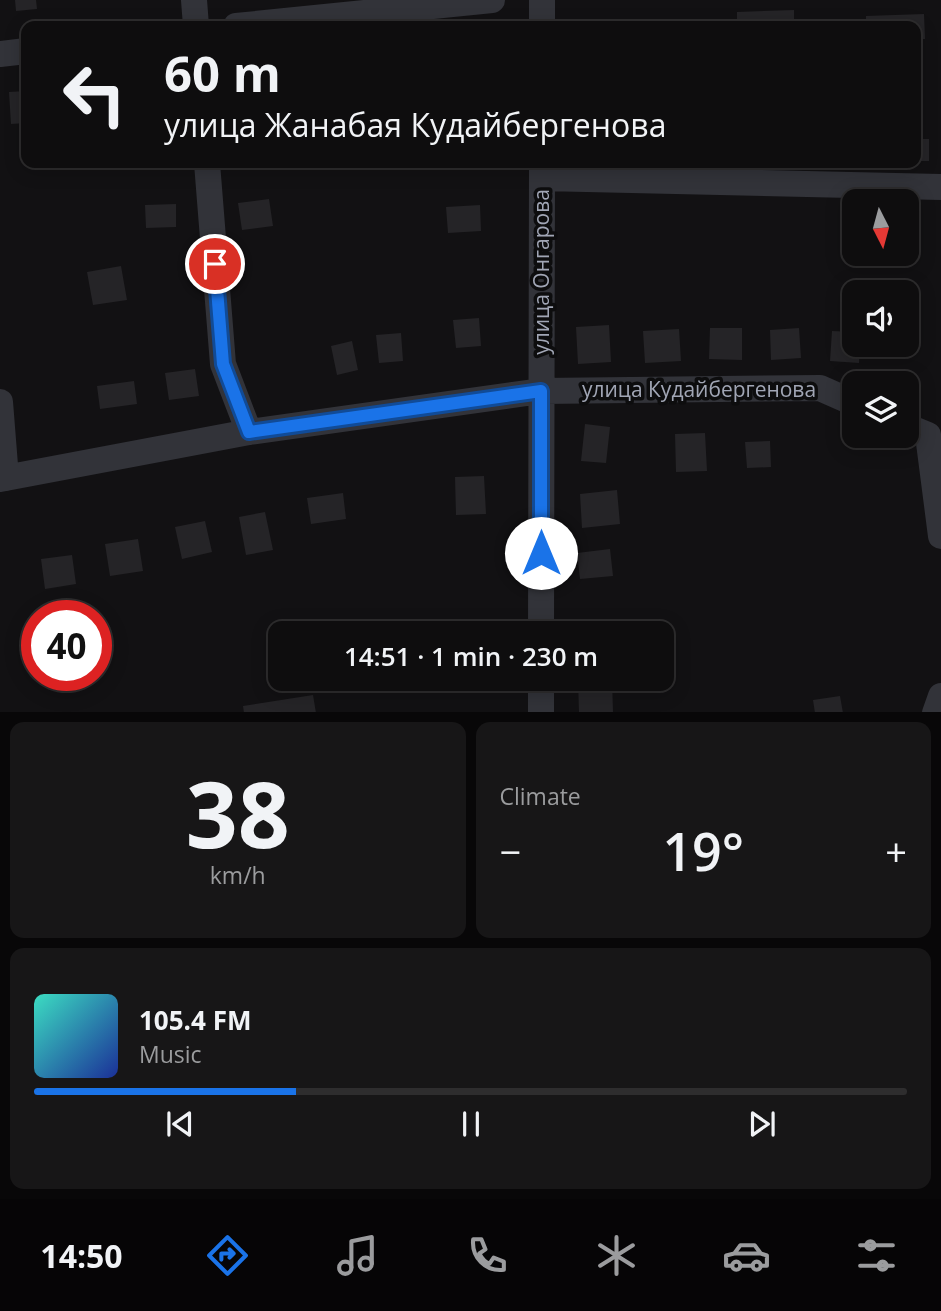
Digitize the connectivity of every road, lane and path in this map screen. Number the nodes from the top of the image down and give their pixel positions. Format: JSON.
{"nodes":[{"id":1,"x":194,"y":0,"type":"edge"},
{"id":2,"x":492,"y":0,"type":"edge"},
{"id":3,"x":542,"y":0,"type":"edge"},
{"id":4,"x":196,"y":21,"type":"edge"},
{"id":5,"x":285,"y":21,"type":"edge"},
{"id":6,"x":542,"y":21,"type":"edge"},
{"id":7,"x":21,"y":52,"type":"edge"},
{"id":8,"x":0,"y":54,"type":"edge"},
{"id":9,"x":207,"y":168,"type":"edge"},
{"id":10,"x":542,"y":171,"type":"edge"},
{"id":11,"x":941,"y":187,"type":"edge"},
{"id":12,"x":541,"y":391,"type":"junction"},
{"id":13,"x":842,"y":398,"type":"edge"},
{"id":14,"x":0,"y":402,"type":"edge"},
{"id":15,"x":249,"y":432,"type":"junction"},
{"id":16,"x":919,"y":440,"type":"edge"},
{"id":17,"x":3,"y":479,"type":"edge"},
{"id":18,"x":941,"y":536,"type":"edge"},
{"id":19,"x":541,"y":621,"type":"edge"},
{"id":20,"x":541,"y":691,"type":"edge"},
{"id":21,"x":941,"y":696,"type":"edge"},
{"id":22,"x":541,"y":712,"type":"edge"},
{"id":23,"x":935,"y":712,"type":"edge"}],
"edges":[{"from":1,"to":4,"type":"street"},
{"from":2,"to":5,"type":"street"},
{"from":3,"to":6,"type":"street"},
{"from":7,"to":8,"type":"street"},
{"from":9,"to":15,"type":"street"},
{"from":10,"to":11,"type":"street"},
{"from":10,"to":12,"type":"street","name":"улица Онгарова"},
{"from":12,"to":13,"type":"street","name":"улица Кудайбергенова"},
{"from":12,"to":15,"type":"street","name":"улица Кудайбергенова"},
{"from":12,"to":19,"type":"street","name":"улица Онгарова"},
{"from":14,"to":17,"type":"street"},
{"from":15,"to":17,"type":"street","name":"улица Кудайбергенова"},
{"from":16,"to":18,"type":"street"},
{"from":20,"to":22,"type":"street"},
{"from":21,"to":23,"type":"street"}]}
